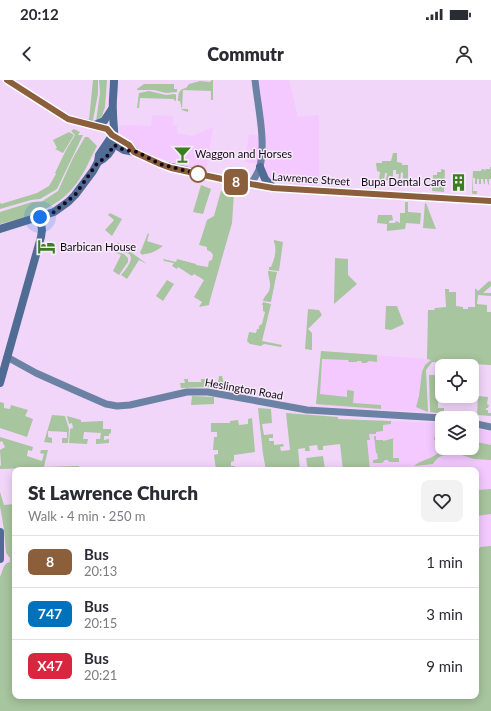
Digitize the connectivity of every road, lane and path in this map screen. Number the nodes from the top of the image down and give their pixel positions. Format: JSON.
{"nodes":[{"id":1,"x":7,"y":80,"type":"edge"},
{"id":2,"x":114,"y":80,"type":"edge"},
{"id":3,"x":255,"y":80,"type":"edge"},
{"id":4,"x":112,"y":109,"type":"junction"},
{"id":5,"x":95,"y":125,"type":"junction"},
{"id":6,"x":113,"y":138,"type":"junction"},
{"id":7,"x":260,"y":167,"type":"junction"},
{"id":8,"x":251,"y":184,"type":"junction"},
{"id":9,"x":273,"y":188,"type":"junction"},
{"id":10,"x":491,"y":201,"type":"edge"},
{"id":11,"x":40,"y":217,"type":"junction"},
{"id":12,"x":0,"y":229,"type":"edge"},
{"id":13,"x":7,"y":357,"type":"junction"},
{"id":14,"x":0,"y":383,"type":"edge"},
{"id":15,"x":435,"y":418,"type":"edge"},
{"id":16,"x":479,"y":424,"type":"edge"},
{"id":17,"x":491,"y":426,"type":"edge"},
{"id":18,"x":0,"y":532,"type":"edge"},
{"id":19,"x":0,"y":559,"type":"edge"}],
"edges":[{"from":1,"to":5,"type":"street"},
{"from":2,"to":4,"type":"main road"},
{"from":3,"to":7,"type":"street"},
{"from":4,"to":5,"type":"main road"},
{"from":4,"to":6,"type":"main road"},
{"from":5,"to":6,"type":"street"},
{"from":6,"to":8,"type":"main road","name":"Lawrence Street"},
{"from":6,"to":11,"type":"main road"},
{"from":7,"to":8,"type":"street"},
{"from":7,"to":9,"type":"main road"},
{"from":8,"to":9,"type":"main road","name":"Lawrence Street"},
{"from":9,"to":10,"type":"main road","name":"Lawrence Street"},
{"from":11,"to":12,"type":"main road"},
{"from":11,"to":13,"type":"main road"},
{"from":13,"to":14,"type":"main road"},
{"from":13,"to":15,"type":"street","name":"Heslington Road"},
{"from":16,"to":17,"type":"street"},
{"from":18,"to":19,"type":"main road"}]}
